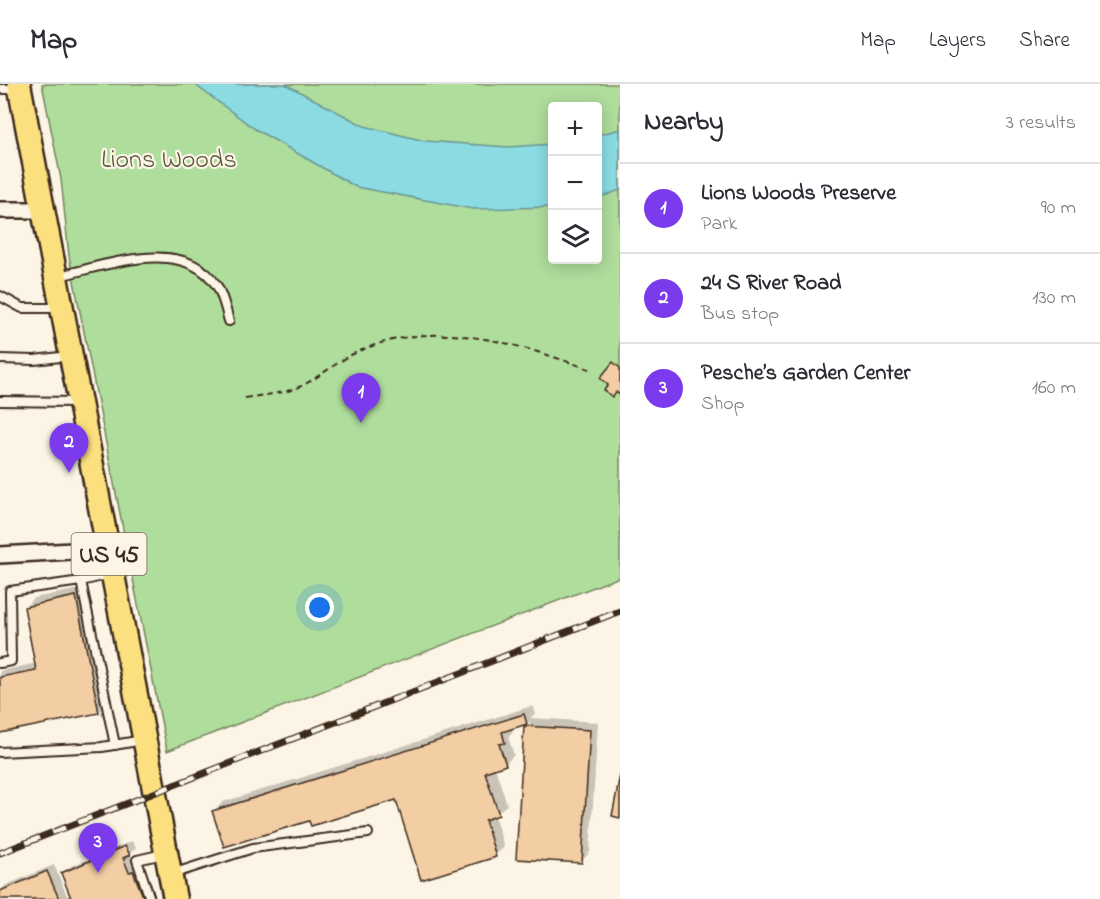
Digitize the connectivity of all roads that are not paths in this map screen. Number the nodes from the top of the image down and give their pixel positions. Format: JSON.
{"nodes":[{"id":1,"x":13,"y":87,"type":"edge"},
{"id":2,"x":0,"y":210,"type":"edge"},
{"id":3,"x":42,"y":210,"type":"junction"},
{"id":4,"x":55,"y":276,"type":"junction"},
{"id":5,"x":0,"y":296,"type":"edge"},
{"id":6,"x":61,"y":308,"type":"junction"},
{"id":7,"x":229,"y":321,"type":"dead end"},
{"id":8,"x":70,"y":355,"type":"junction"},
{"id":9,"x":0,"y":359,"type":"edge"},
{"id":10,"x":0,"y":400,"type":"edge"},
{"id":11,"x":79,"y":402,"type":"junction"},
{"id":12,"x":108,"y":549,"type":"junction"},
{"id":13,"x":0,"y":555,"type":"edge"},
{"id":14,"x":112,"y":573,"type":"junction"},
{"id":15,"x":81,"y":581,"type":"junction"},
{"id":16,"x":0,"y":663,"type":"edge"},
{"id":17,"x":144,"y":740,"type":"junction"},
{"id":18,"x":115,"y":745,"type":"junction"},
{"id":19,"x":0,"y":752,"type":"edge"},
{"id":20,"x":368,"y":833,"type":"dead end"},
{"id":21,"x":168,"y":864,"type":"junction"},
{"id":22,"x":150,"y":899,"type":"edge"},
{"id":23,"x":175,"y":899,"type":"edge"}],
"edges":[{"from":1,"to":3,"type":"main road","number":"US 45"},
{"from":2,"to":3,"type":"street"},
{"from":3,"to":4,"type":"main road","number":"US 45"},
{"from":4,"to":6,"type":"main road","number":"US 45"},
{"from":4,"to":7,"type":"lane"},
{"from":5,"to":6,"type":"lane"},
{"from":6,"to":8,"type":"main road","number":"US 45"},
{"from":8,"to":9,"type":"lane"},
{"from":8,"to":11,"type":"main road","number":"US 45"},
{"from":10,"to":11,"type":"lane"},
{"from":11,"to":12,"type":"main road","number":"US 45"},
{"from":12,"to":13,"type":"street"},
{"from":12,"to":14,"type":"main road","number":"US 45"},
{"from":14,"to":15,"type":"lane"},
{"from":14,"to":17,"type":"main road","number":"US 45"},
{"from":15,"to":16,"type":"lane"},
{"from":15,"to":18,"type":"lane"},
{"from":17,"to":18,"type":"lane"},
{"from":17,"to":21,"type":"main road","number":"US 45"},
{"from":18,"to":19,"type":"lane"},
{"from":20,"to":21,"type":"lane"},
{"from":21,"to":22,"type":"lane"},
{"from":21,"to":23,"type":"main road","number":"US 45"}]}
